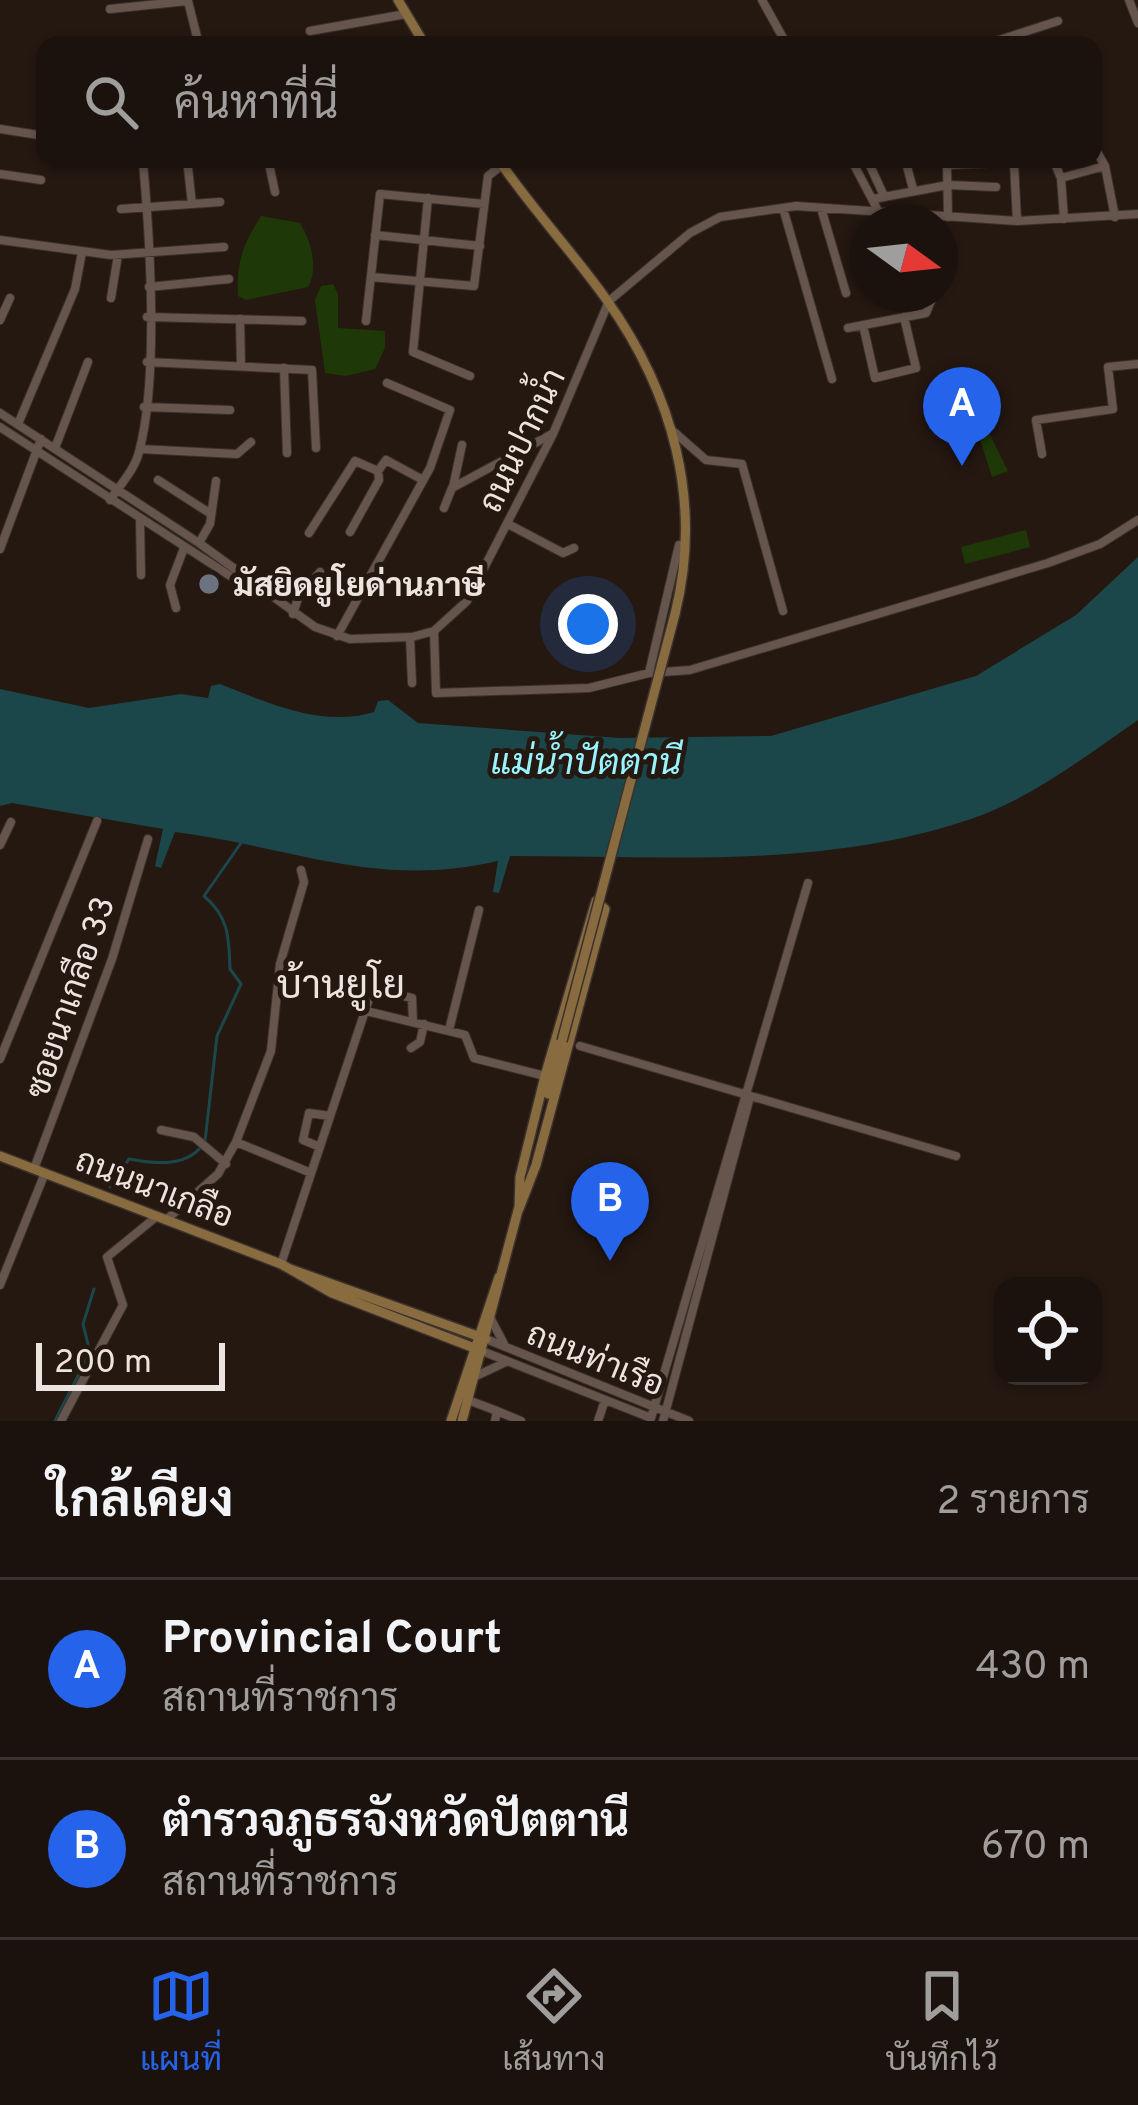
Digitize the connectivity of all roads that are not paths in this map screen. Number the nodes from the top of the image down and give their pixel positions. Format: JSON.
{"nodes":[{"id":1,"x":187,"y":0,"type":"edge"},
{"id":2,"x":398,"y":0,"type":"edge"},
{"id":3,"x":762,"y":0,"type":"edge"},
{"id":4,"x":1129,"y":0,"type":"edge"},
{"id":5,"x":110,"y":9,"type":"dead end"},
{"id":6,"x":406,"y":14,"type":"junction"},
{"id":7,"x":1058,"y":21,"type":"dead end"},
{"id":8,"x":1138,"y":23,"type":"edge"},
{"id":9,"x":310,"y":31,"type":"dead end"},
{"id":10,"x":197,"y":36,"type":"edge"},
{"id":11,"x":419,"y":36,"type":"edge"},
{"id":12,"x":782,"y":36,"type":"edge"},
{"id":13,"x":1012,"y":36,"type":"edge"},
{"id":14,"x":0,"y":129,"type":"edge"},
{"id":15,"x":36,"y":135,"type":"edge"},
{"id":16,"x":1102,"y":161,"type":"edge"},
{"id":17,"x":1105,"y":166,"type":"junction"},
{"id":18,"x":1102,"y":167,"type":"edge"},
{"id":19,"x":144,"y":168,"type":"edge"},
{"id":20,"x":188,"y":168,"type":"edge"},
{"id":21,"x":270,"y":168,"type":"edge"},
{"id":22,"x":495,"y":168,"type":"edge"},
{"id":23,"x":505,"y":168,"type":"edge"},
{"id":24,"x":857,"y":168,"type":"edge"},
{"id":25,"x":870,"y":168,"type":"edge"},
{"id":26,"x":907,"y":168,"type":"edge"},
{"id":27,"x":945,"y":168,"type":"edge"},
{"id":28,"x":1013,"y":168,"type":"edge"},
{"id":29,"x":1057,"y":168,"type":"edge"},
{"id":30,"x":1098,"y":168,"type":"edge"},
{"id":31,"x":0,"y":174,"type":"edge"},
{"id":32,"x":1061,"y":178,"type":"junction"},
{"id":33,"x":41,"y":181,"type":"dead end"},
{"id":34,"x":948,"y":185,"type":"junction"},
{"id":35,"x":996,"y":187,"type":"dead end"},
{"id":36,"x":913,"y":189,"type":"junction"},
{"id":37,"x":275,"y":192,"type":"dead end"},
{"id":38,"x":428,"y":198,"type":"junction"},
{"id":39,"x":878,"y":198,"type":"junction"},
{"id":40,"x":220,"y":202,"type":"dead end"},
{"id":41,"x":192,"y":204,"type":"junction"},
{"id":42,"x":484,"y":204,"type":"junction"},
{"id":43,"x":879,"y":204,"type":"edge"},
{"id":44,"x":948,"y":204,"type":"edge"},
{"id":45,"x":147,"y":207,"type":"junction"},
{"id":46,"x":783,"y":208,"type":"junction"},
{"id":47,"x":821,"y":208,"type":"junction"},
{"id":48,"x":121,"y":209,"type":"dead end"},
{"id":49,"x":850,"y":212,"type":"edge"},
{"id":50,"x":1138,"y":214,"type":"edge"},
{"id":51,"x":1114,"y":217,"type":"junction"},
{"id":52,"x":958,"y":218,"type":"edge"},
{"id":53,"x":1064,"y":219,"type":"junction"},
{"id":54,"x":1017,"y":221,"type":"junction"},
{"id":55,"x":375,"y":235,"type":"junction"},
{"id":56,"x":0,"y":240,"type":"edge"},
{"id":57,"x":422,"y":240,"type":"junction"},
{"id":58,"x":480,"y":245,"type":"junction"},
{"id":59,"x":224,"y":247,"type":"dead end"},
{"id":60,"x":82,"y":252,"type":"junction"},
{"id":61,"x":150,"y":253,"type":"junction"},
{"id":62,"x":118,"y":255,"type":"junction"},
{"id":63,"x":371,"y":277,"type":"junction"},
{"id":64,"x":229,"y":279,"type":"dead end"},
{"id":65,"x":418,"y":282,"type":"junction"},
{"id":66,"x":149,"y":287,"type":"junction"},
{"id":67,"x":846,"y":293,"type":"dead end"},
{"id":68,"x":10,"y":298,"type":"dead end"},
{"id":69,"x":111,"y":298,"type":"dead end"},
{"id":70,"x":609,"y":301,"type":"junction"},
{"id":71,"x":926,"y":312,"type":"edge"},
{"id":72,"x":147,"y":317,"type":"junction"},
{"id":73,"x":904,"y":317,"type":"junction"},
{"id":74,"x":240,"y":319,"type":"junction"},
{"id":75,"x":0,"y":320,"type":"edge"},
{"id":76,"x":302,"y":321,"type":"dead end"},
{"id":77,"x":366,"y":321,"type":"dead end"},
{"id":78,"x":862,"y":325,"type":"junction"},
{"id":79,"x":848,"y":328,"type":"dead end"},
{"id":80,"x":88,"y":362,"type":"dead end"},
{"id":81,"x":147,"y":362,"type":"junction"},
{"id":82,"x":1138,"y":364,"type":"edge"},
{"id":83,"x":241,"y":366,"type":"junction"},
{"id":84,"x":284,"y":368,"type":"junction"},
{"id":85,"x":470,"y":376,"type":"dead end"},
{"id":86,"x":832,"y":379,"type":"dead end"},
{"id":87,"x":387,"y":383,"type":"dead end"},
{"id":88,"x":145,"y":407,"type":"junction"},
{"id":89,"x":230,"y":410,"type":"dead end"},
{"id":90,"x":0,"y":412,"type":"edge"},
{"id":91,"x":18,"y":424,"type":"junction"},
{"id":92,"x":0,"y":428,"type":"edge"},
{"id":93,"x":673,"y":431,"type":"junction"},
{"id":94,"x":553,"y":434,"type":"junction"},
{"id":95,"x":41,"y":439,"type":"junction"},
{"id":96,"x":250,"y":442,"type":"dead end"},
{"id":97,"x":462,"y":445,"type":"dead end"},
{"id":98,"x":55,"y":448,"type":"junction"},
{"id":99,"x":316,"y":448,"type":"dead end"},
{"id":100,"x":140,"y":449,"type":"junction"},
{"id":101,"x":34,"y":450,"type":"junction"},
{"id":102,"x":287,"y":453,"type":"dead end"},
{"id":103,"x":1042,"y":454,"type":"dead end"},
{"id":104,"x":378,"y":471,"type":"junction"},
{"id":105,"x":158,"y":480,"type":"dead end"},
{"id":106,"x":422,"y":480,"type":"junction"},
{"id":107,"x":216,"y":481,"type":"dead end"},
{"id":108,"x":452,"y":488,"type":"junction"},
{"id":109,"x":116,"y":490,"type":"junction"},
{"id":110,"x":110,"y":500,"type":"junction"},
{"id":111,"x":444,"y":508,"type":"dead end"},
{"id":112,"x":211,"y":514,"type":"junction"},
{"id":113,"x":140,"y":518,"type":"junction"},
{"id":114,"x":1138,"y":520,"type":"edge"},
{"id":115,"x":508,"y":524,"type":"junction"},
{"id":116,"x":350,"y":532,"type":"dead end"},
{"id":117,"x":309,"y":533,"type":"dead end"},
{"id":118,"x":199,"y":543,"type":"junction"},
{"id":119,"x":679,"y":545,"type":"dead end"},
{"id":120,"x":184,"y":548,"type":"junction"},
{"id":121,"x":574,"y":548,"type":"dead end"},
{"id":122,"x":0,"y":549,"type":"edge"},
{"id":123,"x":320,"y":572,"type":"dead end"},
{"id":124,"x":141,"y":575,"type":"dead end"},
{"id":125,"x":278,"y":604,"type":"junction"},
{"id":126,"x":176,"y":608,"type":"dead end"},
{"id":127,"x":782,"y":611,"type":"dead end"},
{"id":128,"x":293,"y":614,"type":"junction"},
{"id":129,"x":434,"y":632,"type":"junction"},
{"id":130,"x":337,"y":636,"type":"junction"},
{"id":131,"x":410,"y":638,"type":"junction"},
{"id":132,"x":650,"y":673,"type":"junction"},
{"id":133,"x":412,"y":682,"type":"dead end"},
{"id":134,"x":97,"y":821,"type":"dead end"},
{"id":135,"x":11,"y":822,"type":"dead end"},
{"id":136,"x":148,"y":839,"type":"dead end"},
{"id":137,"x":0,"y":845,"type":"edge"},
{"id":138,"x":301,"y":870,"type":"dead end"},
{"id":139,"x":808,"y":883,"type":"dead end"},
{"id":140,"x":479,"y":910,"type":"dead end"},
{"id":141,"x":353,"y":984,"type":"dead end"},
{"id":142,"x":372,"y":990,"type":"junction"},
{"id":143,"x":366,"y":1011,"type":"junction"},
{"id":144,"x":413,"y":1022,"type":"junction"},
{"id":145,"x":424,"y":1024,"type":"junction"},
{"id":146,"x":449,"y":1030,"type":"junction"},
{"id":147,"x":580,"y":1046,"type":"dead end"},
{"id":148,"x":411,"y":1048,"type":"dead end"},
{"id":149,"x":0,"y":1059,"type":"edge"},
{"id":150,"x":545,"y":1076,"type":"junction"},
{"id":151,"x":749,"y":1096,"type":"junction"},
{"id":152,"x":330,"y":1116,"type":"junction"},
{"id":153,"x":161,"y":1130,"type":"dead end"},
{"id":154,"x":236,"y":1142,"type":"junction"},
{"id":155,"x":320,"y":1147,"type":"junction"},
{"id":156,"x":0,"y":1156,"type":"edge"},
{"id":157,"x":956,"y":1156,"type":"dead end"},
{"id":158,"x":226,"y":1164,"type":"junction"},
{"id":159,"x":40,"y":1171,"type":"junction"},
{"id":160,"x":311,"y":1173,"type":"junction"},
{"id":161,"x":519,"y":1209,"type":"junction"},
{"id":162,"x":161,"y":1219,"type":"junction"},
{"id":163,"x":285,"y":1267,"type":"junction"},
{"id":164,"x":0,"y":1285,"type":"edge"},
{"id":165,"x":487,"y":1318,"type":"junction"},
{"id":166,"x":452,"y":1326,"type":"junction"},
{"id":167,"x":450,"y":1340,"type":"junction"},
{"id":168,"x":479,"y":1344,"type":"junction"},
{"id":169,"x":509,"y":1349,"type":"junction"},
{"id":170,"x":508,"y":1362,"type":"junction"},
{"id":171,"x":469,"y":1376,"type":"junction"},
{"id":172,"x":468,"y":1400,"type":"junction"},
{"id":173,"x":605,"y":1400,"type":"junction"},
{"id":174,"x":655,"y":1407,"type":"junction"},
{"id":175,"x":496,"y":1416,"type":"edge"},
{"id":176,"x":659,"y":1418,"type":"edge"},
{"id":177,"x":61,"y":1421,"type":"edge"},
{"id":178,"x":451,"y":1421,"type":"edge"},
{"id":179,"x":462,"y":1421,"type":"edge"},
{"id":180,"x":521,"y":1421,"type":"edge"},
{"id":181,"x":598,"y":1421,"type":"edge"},
{"id":182,"x":689,"y":1421,"type":"edge"}],
"edges":[{"from":1,"to":5,"type":"street"},
{"from":1,"to":10,"type":"street"},
{"from":2,"to":6,"type":"main road"},
{"from":3,"to":12,"type":"street"},
{"from":4,"to":8,"type":"street"},
{"from":6,"to":9,"type":"street"},
{"from":6,"to":11,"type":"main road"},
{"from":7,"to":13,"type":"street"},
{"from":14,"to":15,"type":"street"},
{"from":16,"to":17,"type":"street"},
{"from":17,"to":18,"type":"street"},
{"from":17,"to":51,"type":"street"},
{"from":19,"to":45,"type":"street"},
{"from":20,"to":41,"type":"street"},
{"from":21,"to":37,"type":"street"},
{"from":22,"to":42,"type":"street"},
{"from":23,"to":70,"type":"main road"},
{"from":24,"to":39,"type":"street"},
{"from":25,"to":39,"type":"street"},
{"from":26,"to":36,"type":"street"},
{"from":27,"to":34,"type":"street"},
{"from":28,"to":54,"type":"street"},
{"from":29,"to":32,"type":"street"},
{"from":30,"to":32,"type":"street"},
{"from":31,"to":33,"type":"street"},
{"from":32,"to":53,"type":"street"},
{"from":34,"to":35,"type":"street"},
{"from":34,"to":36,"type":"street"},
{"from":34,"to":44,"type":"street"},
{"from":36,"to":39,"type":"street"},
{"from":38,"to":42,"type":"street"},
{"from":38,"to":55,"type":"street"},
{"from":38,"to":57,"type":"street"},
{"from":39,"to":43,"type":"street"},
{"from":40,"to":41,"type":"street"},
{"from":41,"to":45,"type":"street"},
{"from":42,"to":58,"type":"street"},
{"from":45,"to":48,"type":"street"},
{"from":45,"to":61,"type":"street"},
{"from":46,"to":47,"type":"street"},
{"from":46,"to":70,"type":"street"},
{"from":46,"to":86,"type":"street"},
{"from":47,"to":49,"type":"street"},
{"from":47,"to":67,"type":"street"},
{"from":50,"to":51,"type":"street"},
{"from":51,"to":53,"type":"street"},
{"from":52,"to":54,"type":"street"},
{"from":53,"to":54,"type":"street"},
{"from":55,"to":57,"type":"street"},
{"from":55,"to":63,"type":"street"},
{"from":56,"to":60,"type":"street"},
{"from":57,"to":58,"type":"street"},
{"from":57,"to":65,"type":"street"},
{"from":58,"to":65,"type":"street"},
{"from":59,"to":61,"type":"street"},
{"from":60,"to":62,"type":"street"},
{"from":60,"to":91,"type":"street"},
{"from":61,"to":62,"type":"street"},
{"from":61,"to":66,"type":"street"},
{"from":62,"to":69,"type":"street"},
{"from":63,"to":65,"type":"street"},
{"from":63,"to":77,"type":"street"},
{"from":64,"to":66,"type":"street"},
{"from":65,"to":85,"type":"street"},
{"from":66,"to":72,"type":"street"},
{"from":68,"to":75,"type":"street"},
{"from":70,"to":93,"type":"main road"},
{"from":70,"to":94,"type":"street","name":"ถนนปากน้ำ"},
{"from":71,"to":73,"type":"street"},
{"from":72,"to":74,"type":"street"},
{"from":72,"to":81,"type":"street"},
{"from":73,"to":78,"type":"street"},
{"from":73,"to":78,"type":"street"},
{"from":74,"to":76,"type":"street"},
{"from":74,"to":83,"type":"street"},
{"from":78,"to":79,"type":"street"},
{"from":80,"to":98,"type":"street"},
{"from":81,"to":83,"type":"street"},
{"from":81,"to":88,"type":"street"},
{"from":82,"to":103,"type":"street"},
{"from":83,"to":84,"type":"street"},
{"from":84,"to":99,"type":"street"},
{"from":84,"to":102,"type":"street"},
{"from":87,"to":106,"type":"street"},
{"from":88,"to":89,"type":"street"},
{"from":88,"to":100,"type":"street"},
{"from":90,"to":91,"type":"street"},
{"from":91,"to":95,"type":"street"},
{"from":92,"to":101,"type":"street"},
{"from":93,"to":127,"type":"street"},
{"from":93,"to":161,"type":"main road","bridge":true},
{"from":94,"to":108,"type":"street"},
{"from":94,"to":115,"type":"street","name":"ถนนปากน้ำ"},
{"from":95,"to":98,"type":"street"},
{"from":95,"to":101,"type":"street"},
{"from":96,"to":100,"type":"street"},
{"from":97,"to":108,"type":"street"},
{"from":98,"to":109,"type":"street"},
{"from":100,"to":109,"type":"street"},
{"from":101,"to":110,"type":"street"},
{"from":101,"to":122,"type":"street"},
{"from":104,"to":106,"type":"street"},
{"from":104,"to":116,"type":"street"},
{"from":104,"to":117,"type":"street"},
{"from":105,"to":112,"type":"street"},
{"from":106,"to":130,"type":"street"},
{"from":107,"to":112,"type":"street"},
{"from":108,"to":111,"type":"street"},
{"from":109,"to":110,"type":"street"},
{"from":109,"to":118,"type":"street"},
{"from":110,"to":113,"type":"street"},
{"from":112,"to":118,"type":"street"},
{"from":113,"to":120,"type":"street"},
{"from":113,"to":124,"type":"street"},
{"from":114,"to":132,"type":"street"},
{"from":115,"to":121,"type":"street"},
{"from":115,"to":129,"type":"street","name":"ถนนปากน้ำ"},
{"from":118,"to":125,"type":"street"},
{"from":119,"to":132,"type":"street"},
{"from":120,"to":125,"type":"street"},
{"from":120,"to":126,"type":"street"},
{"from":123,"to":128,"type":"street"},
{"from":125,"to":128,"type":"street"},
{"from":128,"to":130,"type":"street"},
{"from":129,"to":131,"type":"street"},
{"from":129,"to":132,"type":"street"},
{"from":130,"to":131,"type":"street"},
{"from":131,"to":133,"type":"street"},
{"from":134,"to":149,"type":"street"},
{"from":135,"to":137,"type":"street"},
{"from":136,"to":159,"type":"street","name":"ซอยนาเกลือ 33"},
{"from":138,"to":154,"type":"street"},
{"from":139,"to":151,"type":"street"},
{"from":140,"to":146,"type":"street"},
{"from":141,"to":142,"type":"street"},
{"from":142,"to":143,"type":"street"},
{"from":142,"to":144,"type":"street"},
{"from":143,"to":144,"type":"street"},
{"from":143,"to":152,"type":"street"},
{"from":144,"to":145,"type":"street"},
{"from":145,"to":146,"type":"street"},
{"from":145,"to":148,"type":"street"},
{"from":146,"to":150,"type":"street"},
{"from":147,"to":151,"type":"street"},
{"from":150,"to":161,"type":"main road"},
{"from":150,"to":161,"type":"main road"},
{"from":151,"to":157,"type":"street"},
{"from":151,"to":174,"type":"street"},
{"from":151,"to":176,"type":"street"},
{"from":152,"to":155,"type":"street"},
{"from":152,"to":155,"type":"street"},
{"from":153,"to":158,"type":"street"},
{"from":154,"to":158,"type":"street"},
{"from":154,"to":160,"type":"street"},
{"from":155,"to":160,"type":"street"},
{"from":156,"to":159,"type":"main road","name":"ถนนนาเกลือ"},
{"from":158,"to":162,"type":"street"},
{"from":159,"to":162,"type":"main road","name":"ถนนนาเกลือ"},
{"from":159,"to":164,"type":"street","name":"ซอยนาเกลือ 33"},
{"from":160,"to":163,"type":"street"},
{"from":161,"to":165,"type":"main road"},
{"from":162,"to":163,"type":"main road","name":"ถนนนาเกลือ"},
{"from":162,"to":177,"type":"street"},
{"from":163,"to":166,"type":"main road","name":"ถนนนาเกลือ"},
{"from":163,"to":167,"type":"main road","name":"ถนนนาเกลือ"},
{"from":165,"to":166,"type":"main road"},
{"from":165,"to":168,"type":"main road"},
{"from":165,"to":169,"type":"street"},
{"from":166,"to":168,"type":"main road","name":"ถนนนาเกลือ"},
{"from":167,"to":168,"type":"main road","name":"ถนนนาเกลือ"},
{"from":167,"to":171,"type":"main road"},
{"from":168,"to":169,"type":"street","name":"ถนนท่าเรือ"},
{"from":168,"to":170,"type":"street","name":"ถนนท่าเรือ"},
{"from":168,"to":171,"type":"main road"},
{"from":169,"to":174,"type":"street","name":"ถนนท่าเรือ"},
{"from":170,"to":171,"type":"street"},
{"from":170,"to":173,"type":"street","name":"ถนนท่าเรือ"},
{"from":171,"to":172,"type":"main road"},
{"from":171,"to":178,"type":"main road"},
{"from":172,"to":175,"type":"street"},
{"from":172,"to":179,"type":"main road"},
{"from":173,"to":176,"type":"street","name":"ถนนท่าเรือ"},
{"from":173,"to":181,"type":"street"},
{"from":174,"to":176,"type":"street"},
{"from":175,"to":180,"type":"street"},
{"from":176,"to":182,"type":"street","name":"ถนนท่าเรือ"}]}
